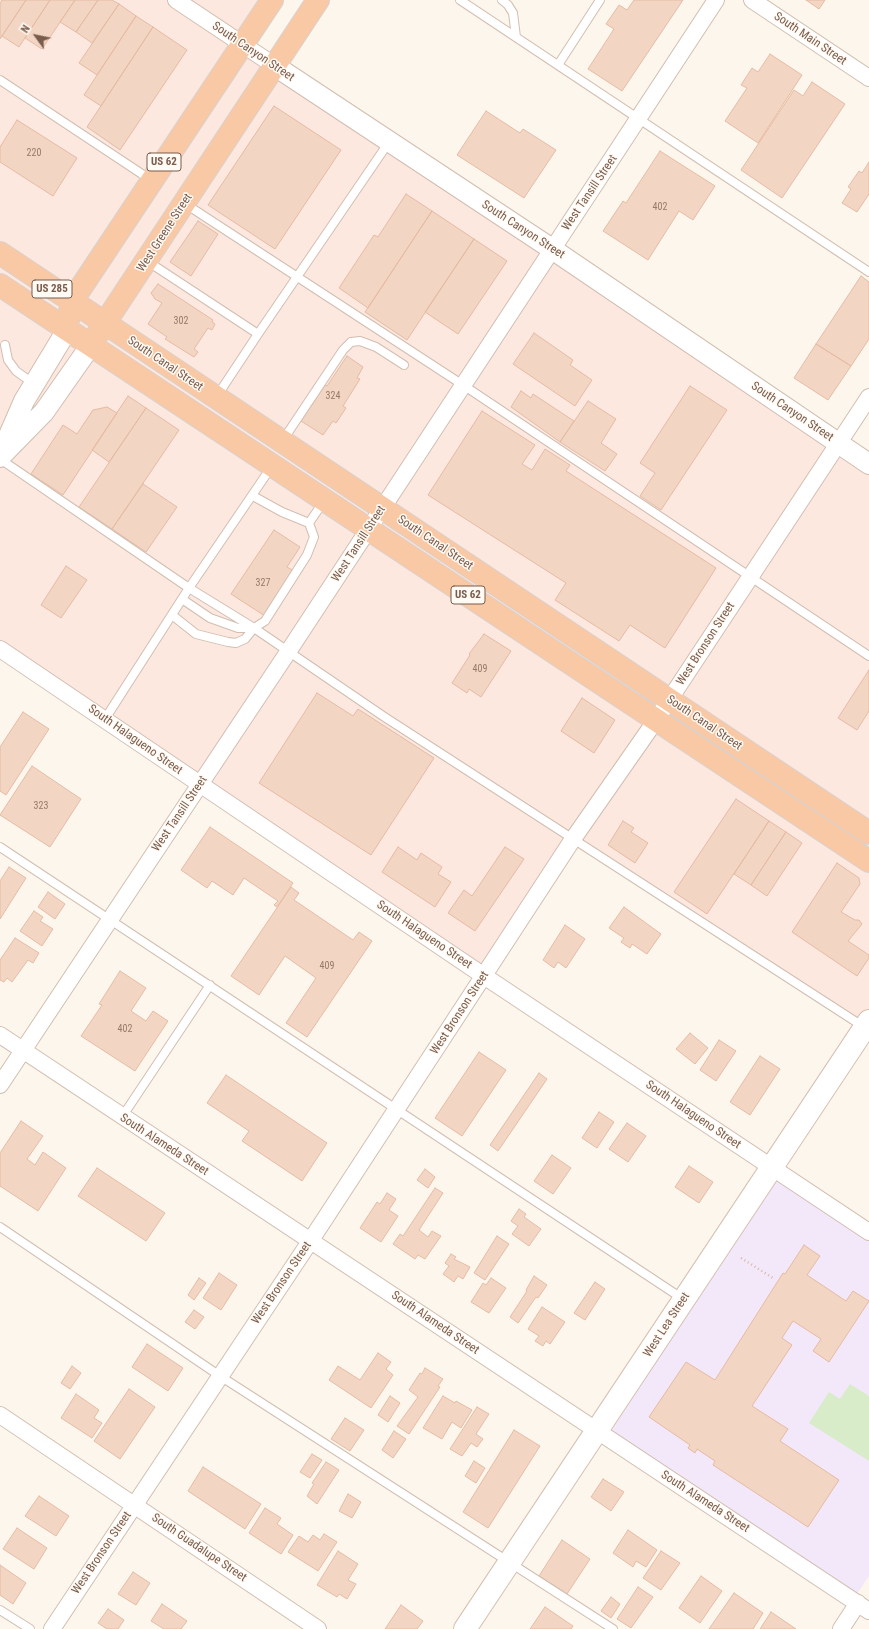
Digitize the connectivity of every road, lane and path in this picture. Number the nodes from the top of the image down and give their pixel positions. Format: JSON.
{"nodes":[{"id":1,"x":176,"y":0,"type":"edge"},
{"id":2,"x":272,"y":0,"type":"edge"},
{"id":3,"x":318,"y":0,"type":"edge"},
{"id":4,"x":460,"y":0,"type":"edge"},
{"id":5,"x":502,"y":0,"type":"edge"},
{"id":6,"x":600,"y":0,"type":"edge"},
{"id":7,"x":716,"y":0,"type":"edge"},
{"id":8,"x":752,"y":0,"type":"edge"},
{"id":9,"x":516,"y":37,"type":"junction"},
{"id":10,"x":242,"y":44,"type":"junction"},
{"id":11,"x":558,"y":65,"type":"junction"},
{"id":12,"x":275,"y":66,"type":"junction"},
{"id":13,"x":869,"y":78,"type":"edge"},
{"id":14,"x":0,"y":80,"type":"edge"},
{"id":15,"x":639,"y":118,"type":"junction"},
{"id":16,"x":389,"y":142,"type":"junction"},
{"id":17,"x":151,"y":181,"type":"junction"},
{"id":18,"x":184,"y":203,"type":"junction"},
{"id":19,"x":552,"y":249,"type":"junction"},
{"id":20,"x":0,"y":253,"type":"edge"},
{"id":21,"x":146,"y":261,"type":"junction"},
{"id":22,"x":869,"y":272,"type":"edge"},
{"id":23,"x":296,"y":276,"type":"junction"},
{"id":24,"x":0,"y":285,"type":"edge"},
{"id":25,"x":72,"y":302,"type":"junction"},
{"id":26,"x":105,"y":323,"type":"junction"},
{"id":27,"x":67,"y":330,"type":"junction"},
{"id":28,"x":258,"y":334,"type":"junction"},
{"id":29,"x":5,"y":345,"type":"dead end"},
{"id":30,"x":91,"y":345,"type":"junction"},
{"id":31,"x":404,"y":365,"type":"dead end"},
{"id":32,"x":34,"y":384,"type":"junction"},
{"id":33,"x":463,"y":385,"type":"junction"},
{"id":34,"x":869,"y":397,"type":"edge"},
{"id":35,"x":216,"y":398,"type":"junction"},
{"id":36,"x":282,"y":441,"type":"junction"},
{"id":37,"x":838,"y":444,"type":"junction"},
{"id":38,"x":0,"y":457,"type":"edge"},
{"id":39,"x":869,"y":464,"type":"edge"},
{"id":40,"x":273,"y":466,"type":"junction"},
{"id":41,"x":253,"y":496,"type":"junction"},
{"id":42,"x":324,"y":501,"type":"junction"},
{"id":43,"x":383,"y":508,"type":"junction"},
{"id":44,"x":309,"y":523,"type":"junction"},
{"id":45,"x":368,"y":529,"type":"junction"},
{"id":46,"x":749,"y":577,"type":"junction"},
{"id":47,"x":189,"y":588,"type":"junction"},
{"id":48,"x":182,"y":599,"type":"junction"},
{"id":49,"x":172,"y":615,"type":"junction"},
{"id":50,"x":254,"y":628,"type":"junction"},
{"id":51,"x":0,"y":649,"type":"edge"},
{"id":52,"x":288,"y":652,"type":"junction"},
{"id":53,"x":869,"y":656,"type":"edge"},
{"id":54,"x":670,"y":700,"type":"junction"},
{"id":55,"x":105,"y":719,"type":"junction"},
{"id":56,"x":656,"y":720,"type":"junction"},
{"id":57,"x":200,"y":784,"type":"junction"},
{"id":58,"x":869,"y":833,"type":"edge"},
{"id":59,"x":573,"y":839,"type":"junction"},
{"id":60,"x":0,"y":846,"type":"edge"},
{"id":61,"x":869,"y":861,"type":"edge"},
{"id":62,"x":110,"y":919,"type":"junction"},
{"id":63,"x":484,"y":976,"type":"junction"},
{"id":64,"x":210,"y":985,"type":"junction"},
{"id":65,"x":867,"y":1024,"type":"edge"},
{"id":66,"x":0,"y":1035,"type":"edge"},
{"id":67,"x":23,"y":1051,"type":"junction"},
{"id":68,"x":0,"y":1085,"type":"edge"},
{"id":69,"x":397,"y":1109,"type":"junction"},
{"id":70,"x":122,"y":1117,"type":"junction"},
{"id":71,"x":771,"y":1167,"type":"junction"},
{"id":72,"x":0,"y":1228,"type":"edge"},
{"id":73,"x":869,"y":1232,"type":"edge"},
{"id":74,"x":311,"y":1240,"type":"junction"},
{"id":75,"x":741,"y":1258,"type":"dead end"},
{"id":76,"x":773,"y":1278,"type":"dead end"},
{"id":77,"x":683,"y":1300,"type":"junction"},
{"id":78,"x":220,"y":1376,"type":"junction"},
{"id":79,"x":0,"y":1415,"type":"edge"},
{"id":80,"x":597,"y":1430,"type":"junction"},
{"id":81,"x":135,"y":1505,"type":"junction"},
{"id":82,"x":509,"y":1563,"type":"junction"},
{"id":83,"x":863,"y":1607,"type":"edge"},
{"id":84,"x":0,"y":1610,"type":"edge"},
{"id":85,"x":30,"y":1629,"type":"edge"},
{"id":86,"x":52,"y":1629,"type":"edge"},
{"id":87,"x":318,"y":1629,"type":"edge"},
{"id":88,"x":465,"y":1629,"type":"edge"},
{"id":89,"x":613,"y":1629,"type":"edge"},
{"id":90,"x":840,"y":1629,"type":"edge"}],
"edges":[{"from":1,"to":10,"type":"street","name":"South Canyon Street"},
{"from":2,"to":10,"type":"highway","number":"US 62"},
{"from":3,"to":12,"type":"highway","name":"West Greene Street"},
{"from":4,"to":9,"type":"lane"},
{"from":5,"to":9,"type":"lane"},
{"from":6,"to":11,"type":"lane"},
{"from":7,"to":15,"type":"street","name":"West Tansill Street"},
{"from":8,"to":13,"type":"street","name":"South Main Street"},
{"from":9,"to":11,"type":"lane"},
{"from":10,"to":12,"type":"street","name":"South Canyon Street"},
{"from":10,"to":17,"type":"highway","number":"US 62"},
{"from":11,"to":15,"type":"lane"},
{"from":12,"to":16,"type":"street","name":"South Canyon Street"},
{"from":12,"to":18,"type":"highway","name":"West Greene Street"},
{"from":14,"to":17,"type":"lane"},
{"from":15,"to":19,"type":"street","name":"West Tansill Street"},
{"from":15,"to":22,"type":"lane"},
{"from":16,"to":19,"type":"street","name":"South Canyon Street"},
{"from":16,"to":23,"type":"lane"},
{"from":17,"to":25,"type":"highway","number":"US 62"},
{"from":18,"to":21,"type":"highway","name":"West Greene Street"},
{"from":18,"to":23,"type":"lane"},
{"from":19,"to":33,"type":"street","name":"West Tansill Street"},
{"from":19,"to":37,"type":"street","name":"South Canyon Street"},
{"from":20,"to":25,"type":"highway","name":"South Canal Street","number":"US 285"},
{"from":21,"to":26,"type":"highway","name":"West Greene Street"},
{"from":21,"to":28,"type":"lane"},
{"from":23,"to":28,"type":"lane"},
{"from":23,"to":33,"type":"lane"},
{"from":24,"to":27,"type":"highway","name":"South Canal Street","number":"US 285"},
{"from":25,"to":26,"type":"highway","name":"South Canal Street","number":"US 285"},
{"from":25,"to":27,"type":"highway","number":"US 62"},
{"from":26,"to":30,"type":"highway","name":"West Greene Street"},
{"from":26,"to":35,"type":"highway","name":"South Canal Street","number":"US 62"},
{"from":27,"to":30,"type":"highway","name":"South Canal Street","number":"US 62"},
{"from":27,"to":32,"type":"street"},
{"from":28,"to":35,"type":"lane"},
{"from":29,"to":32,"type":"lane"},
{"from":30,"to":38,"type":"street","name":"West Greene Street"},
{"from":30,"to":40,"type":"highway","name":"South Canal Street","number":"US 62"},
{"from":31,"to":36,"type":"lane"},
{"from":32,"to":38,"type":"street"},
{"from":33,"to":43,"type":"street","name":"West Tansill Street"},
{"from":33,"to":46,"type":"lane"},
{"from":34,"to":37,"type":"street","name":"West Bronson Street"},
{"from":35,"to":36,"type":"highway","name":"South Canal Street","number":"US 62"},
{"from":36,"to":43,"type":"highway","name":"South Canal Street","number":"US 62"},
{"from":37,"to":39,"type":"street","name":"South Canyon Street"},
{"from":37,"to":46,"type":"street","name":"West Bronson Street"},
{"from":38,"to":47,"type":"lane"},
{"from":40,"to":41,"type":"lane"},
{"from":40,"to":42,"type":"highway","name":"South Canal Street","number":"US 62"},
{"from":41,"to":44,"type":"lane"},
{"from":41,"to":47,"type":"lane"},
{"from":42,"to":44,"type":"lane"},
{"from":42,"to":45,"type":"highway","name":"South Canal Street","number":"US 62"},
{"from":43,"to":45,"type":"street","name":"West Tansill Street"},
{"from":43,"to":54,"type":"highway","name":"South Canal Street","number":"US 62"},
{"from":44,"to":50,"type":"lane"},
{"from":45,"to":52,"type":"street","name":"West Tansill Street"},
{"from":45,"to":56,"type":"highway","name":"South Canal Street","number":"US 62"},
{"from":46,"to":53,"type":"lane"},
{"from":46,"to":54,"type":"street","name":"West Bronson Street"},
{"from":47,"to":48,"type":"lane"},
{"from":47,"to":50,"type":"lane"},
{"from":48,"to":49,"type":"lane"},
{"from":48,"to":50,"type":"lane"},
{"from":49,"to":50,"type":"lane"},
{"from":49,"to":55,"type":"lane"},
{"from":50,"to":52,"type":"lane"},
{"from":51,"to":55,"type":"street","name":"South Halagueno Street"},
{"from":52,"to":57,"type":"street","name":"West Tansill Street"},
{"from":52,"to":59,"type":"lane"},
{"from":54,"to":56,"type":"street","name":"West Bronson Street"},
{"from":54,"to":58,"type":"highway","name":"South Canal Street","number":"US 62"},
{"from":55,"to":57,"type":"street","name":"South Halagueno Street"},
{"from":56,"to":59,"type":"street","name":"West Bronson Street"},
{"from":56,"to":61,"type":"highway","name":"South Canal Street","number":"US 62"},
{"from":57,"to":62,"type":"street","name":"West Tansill Street"},
{"from":57,"to":63,"type":"street","name":"South Halagueno Street"},
{"from":59,"to":63,"type":"street","name":"West Bronson Street"},
{"from":59,"to":65,"type":"lane"},
{"from":60,"to":62,"type":"lane"},
{"from":62,"to":64,"type":"lane"},
{"from":62,"to":67,"type":"street","name":"West Tansill Street"},
{"from":63,"to":69,"type":"street","name":"West Bronson Street"},
{"from":63,"to":71,"type":"street","name":"South Halagueno Street"},
{"from":64,"to":69,"type":"lane"},
{"from":64,"to":70,"type":"lane"},
{"from":65,"to":71,"type":"main road","name":"West Lea Street"},
{"from":66,"to":67,"type":"street","name":"South Alameda Street"},
{"from":67,"to":68,"type":"street","name":"West Tansill Street"},
{"from":67,"to":70,"type":"street","name":"South Alameda Street"},
{"from":69,"to":74,"type":"street","name":"West Bronson Street"},
{"from":69,"to":77,"type":"lane"},
{"from":70,"to":74,"type":"street","name":"South Alameda Street"},
{"from":71,"to":73,"type":"street","name":"South Halagueno Street"},
{"from":71,"to":77,"type":"main road","name":"West Lea Street"},
{"from":72,"to":78,"type":"lane"},
{"from":74,"to":78,"type":"street","name":"West Bronson Street"},
{"from":74,"to":80,"type":"street","name":"South Alameda Street"},
{"from":75,"to":76,"type":"path"},
{"from":77,"to":80,"type":"main road","name":"West Lea Street"},
{"from":78,"to":81,"type":"street","name":"West Bronson Street"},
{"from":78,"to":82,"type":"lane"},
{"from":79,"to":81,"type":"street","name":"South Guadalupe Street"},
{"from":80,"to":82,"type":"main road","name":"West Lea Street"},
{"from":80,"to":83,"type":"street","name":"South Alameda Street"},
{"from":81,"to":86,"type":"street","name":"West Bronson Street"},
{"from":81,"to":87,"type":"street","name":"South Guadalupe Street"},
{"from":82,"to":88,"type":"main road","name":"West Lea Street"},
{"from":82,"to":89,"type":"lane"},
{"from":83,"to":90,"type":"street"},
{"from":84,"to":85,"type":"lane"}]}
